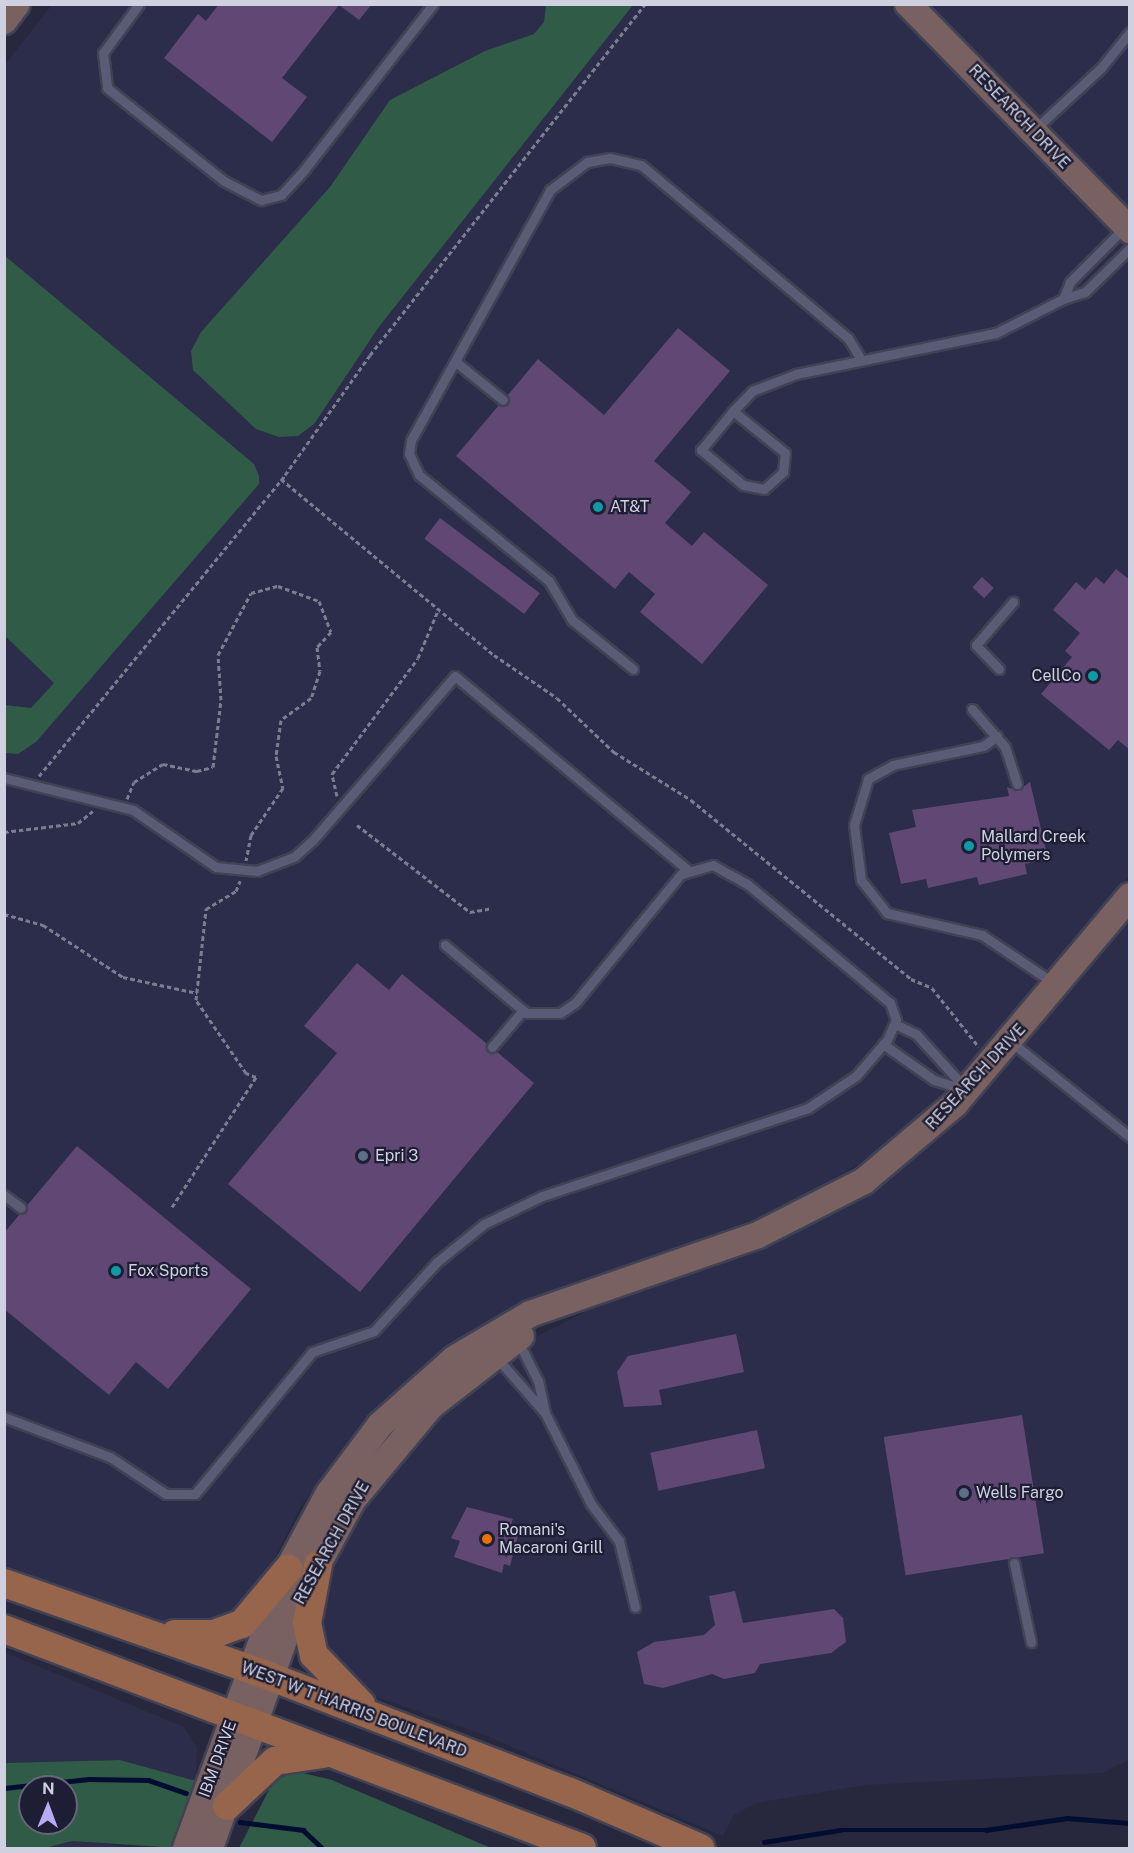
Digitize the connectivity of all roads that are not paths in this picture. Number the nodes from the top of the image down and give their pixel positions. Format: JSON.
{"nodes":[{"id":1,"x":17,"y":4,"type":"edge"},
{"id":2,"x":139,"y":4,"type":"edge"},
{"id":3,"x":433,"y":4,"type":"edge"},
{"id":4,"x":908,"y":4,"type":"edge"},
{"id":5,"x":4,"y":21,"type":"edge"},
{"id":6,"x":1130,"y":32,"type":"edge"},
{"id":7,"x":1032,"y":131,"type":"junction"},
{"id":8,"x":1128,"y":235,"type":"edge"},
{"id":9,"x":1063,"y":299,"type":"junction"},
{"id":10,"x":861,"y":360,"type":"junction"},
{"id":11,"x":456,"y":362,"type":"junction"},
{"id":12,"x":503,"y":400,"type":"dead end"},
{"id":13,"x":733,"y":411,"type":"junction"},
{"id":14,"x":1013,"y":602,"type":"dead end"},
{"id":15,"x":633,"y":669,"type":"dead end"},
{"id":16,"x":999,"y":669,"type":"dead end"},
{"id":17,"x":972,"y":709,"type":"dead end"},
{"id":18,"x":997,"y":736,"type":"junction"},
{"id":19,"x":4,"y":778,"type":"edge"},
{"id":20,"x":1017,"y":783,"type":"dead end"},
{"id":21,"x":688,"y":870,"type":"junction"},
{"id":22,"x":1130,"y":896,"type":"edge"},
{"id":23,"x":445,"y":945,"type":"dead end"},
{"id":24,"x":1056,"y":985,"type":"junction"},
{"id":25,"x":523,"y":1010,"type":"junction"},
{"id":26,"x":895,"y":1024,"type":"junction"},
{"id":27,"x":1010,"y":1041,"type":"junction"},
{"id":28,"x":883,"y":1044,"type":"junction"},
{"id":29,"x":492,"y":1047,"type":"dead end"},
{"id":30,"x":967,"y":1090,"type":"junction"},
{"id":31,"x":1130,"y":1137,"type":"edge"},
{"id":32,"x":4,"y":1195,"type":"edge"},
{"id":33,"x":21,"y":1208,"type":"dead end"},
{"id":34,"x":512,"y":1332,"type":"junction"},
{"id":35,"x":489,"y":1346,"type":"junction"},
{"id":36,"x":545,"y":1413,"type":"junction"},
{"id":37,"x":4,"y":1417,"type":"edge"},
{"id":38,"x":1014,"y":1563,"type":"dead end"},
{"id":39,"x":318,"y":1565,"type":"junction"},
{"id":40,"x":288,"y":1569,"type":"junction"},
{"id":41,"x":4,"y":1583,"type":"edge"},
{"id":42,"x":635,"y":1607,"type":"dead end"},
{"id":43,"x":4,"y":1629,"type":"edge"},
{"id":44,"x":150,"y":1634,"type":"junction"},
{"id":45,"x":1031,"y":1641,"type":"dead end"},
{"id":46,"x":259,"y":1673,"type":"junction"},
{"id":47,"x":242,"y":1719,"type":"junction"},
{"id":48,"x":379,"y":1719,"type":"junction"},
{"id":49,"x":328,"y":1754,"type":"junction"},
{"id":50,"x":227,"y":1806,"type":"junction"},
{"id":51,"x":186,"y":1848,"type":"edge"},
{"id":52,"x":210,"y":1848,"type":"edge"},
{"id":53,"x":582,"y":1848,"type":"edge"},
{"id":54,"x":700,"y":1848,"type":"edge"}],
"edges":[{"from":1,"to":5,"type":"street"},
{"from":2,"to":3,"type":"lane"},
{"from":4,"to":7,"type":"street","name":"RESEARCH DRIVE"},
{"from":6,"to":7,"type":"lane"},
{"from":7,"to":8,"type":"street","name":"RESEARCH DRIVE"},
{"from":8,"to":9,"type":"lane"},
{"from":8,"to":9,"type":"lane"},
{"from":9,"to":10,"type":"lane"},
{"from":10,"to":11,"type":"lane"},
{"from":10,"to":13,"type":"lane"},
{"from":11,"to":12,"type":"lane"},
{"from":11,"to":15,"type":"lane"},
{"from":13,"to":13,"type":"lane"},
{"from":14,"to":16,"type":"lane"},
{"from":17,"to":18,"type":"lane"},
{"from":18,"to":20,"type":"lane"},
{"from":18,"to":24,"type":"lane"},
{"from":19,"to":21,"type":"lane"},
{"from":21,"to":25,"type":"lane"},
{"from":21,"to":26,"type":"lane"},
{"from":22,"to":24,"type":"street","name":"RESEARCH DRIVE"},
{"from":23,"to":25,"type":"lane"},
{"from":24,"to":27,"type":"street","name":"RESEARCH DRIVE"},
{"from":25,"to":29,"type":"lane"},
{"from":26,"to":28,"type":"lane"},
{"from":26,"to":30,"type":"lane"},
{"from":27,"to":30,"type":"street","name":"RESEARCH DRIVE"},
{"from":27,"to":31,"type":"lane"},
{"from":28,"to":30,"type":"lane"},
{"from":28,"to":37,"type":"lane"},
{"from":30,"to":34,"type":"street","name":"RESEARCH DRIVE"},
{"from":32,"to":33,"type":"lane"},
{"from":34,"to":35,"type":"street","name":"RESEARCH DRIVE"},
{"from":34,"to":36,"type":"lane"},
{"from":35,"to":36,"type":"lane"},
{"from":35,"to":39,"type":"street","name":"RESEARCH DRIVE"},
{"from":35,"to":40,"type":"street","name":"RESEARCH DRIVE"},
{"from":36,"to":42,"type":"lane"},
{"from":38,"to":45,"type":"lane"},
{"from":39,"to":46,"type":"street","name":"RESEARCH DRIVE"},
{"from":39,"to":48,"type":"main road"},
{"from":40,"to":44,"type":"main road"},
{"from":40,"to":46,"type":"street","name":"RESEARCH DRIVE"},
{"from":41,"to":44,"type":"main road","name":"WEST W T HARRIS BOULEVARD"},
{"from":43,"to":47,"type":"main road"},
{"from":44,"to":46,"type":"main road","name":"WEST W T HARRIS BOULEVARD"},
{"from":46,"to":47,"type":"street","name":"IBM DRIVE"},
{"from":46,"to":48,"type":"main road","name":"WEST W T HARRIS BOULEVARD"},
{"from":47,"to":49,"type":"main road"},
{"from":47,"to":50,"type":"street","name":"IBM DRIVE"},
{"from":47,"to":51,"type":"street","name":"IBM DRIVE"},
{"from":48,"to":54,"type":"main road","name":"WEST W T HARRIS BOULEVARD"},
{"from":49,"to":50,"type":"main road"},
{"from":49,"to":53,"type":"main road"},
{"from":50,"to":52,"type":"street","name":"IBM DRIVE"}]}
